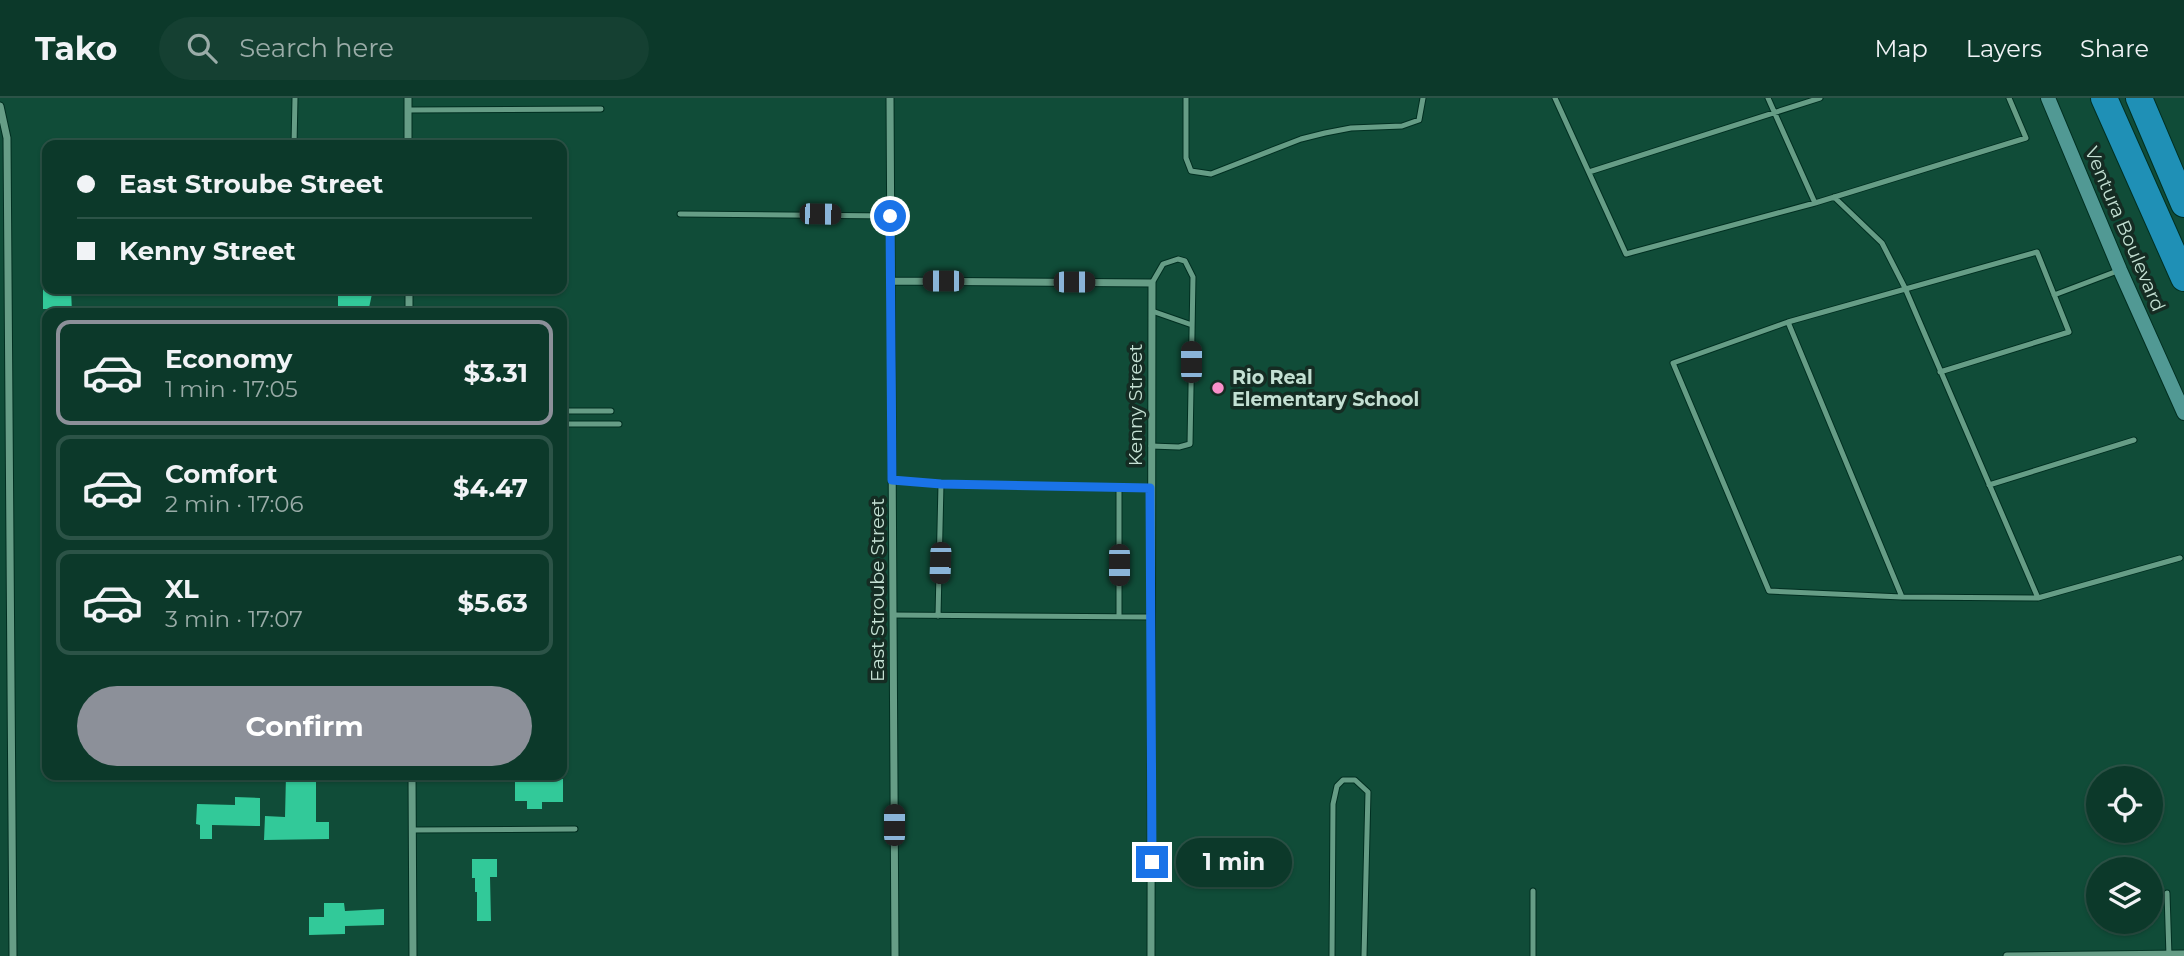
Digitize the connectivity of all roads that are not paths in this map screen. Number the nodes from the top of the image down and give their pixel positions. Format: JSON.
{"nodes":[{"id":1,"x":295,"y":98,"type":"edge"},
{"id":2,"x":408,"y":98,"type":"edge"},
{"id":3,"x":890,"y":98,"type":"edge"},
{"id":4,"x":1186,"y":98,"type":"edge"},
{"id":5,"x":1423,"y":98,"type":"edge"},
{"id":6,"x":1555,"y":98,"type":"edge"},
{"id":7,"x":1768,"y":98,"type":"edge"},
{"id":8,"x":1820,"y":98,"type":"edge"},
{"id":9,"x":2009,"y":98,"type":"edge"},
{"id":10,"x":2048,"y":98,"type":"edge"},
{"id":11,"x":2104,"y":98,"type":"edge"},
{"id":12,"x":2139,"y":98,"type":"edge"},
{"id":13,"x":0,"y":106,"type":"edge"},
{"id":14,"x":601,"y":109,"type":"dead end"},
{"id":15,"x":408,"y":110,"type":"junction"},
{"id":16,"x":1774,"y":112,"type":"junction"},
{"id":17,"x":294,"y":140,"type":"edge"},
{"id":18,"x":408,"y":140,"type":"edge"},
{"id":19,"x":1589,"y":172,"type":"junction"},
{"id":20,"x":1834,"y":197,"type":"junction"},
{"id":21,"x":1815,"y":203,"type":"junction"},
{"id":22,"x":2184,"y":204,"type":"edge"},
{"id":23,"x":680,"y":214,"type":"dead end"},
{"id":24,"x":890,"y":216,"type":"junction"},
{"id":25,"x":2120,"y":270,"type":"junction"},
{"id":26,"x":2184,"y":278,"type":"edge"},
{"id":27,"x":891,"y":281,"type":"junction"},
{"id":28,"x":1152,"y":283,"type":"junction"},
{"id":29,"x":1905,"y":288,"type":"junction"},
{"id":30,"x":2054,"y":295,"type":"junction"},
{"id":31,"x":1152,"y":311,"type":"junction"},
{"id":32,"x":1788,"y":322,"type":"junction"},
{"id":33,"x":1192,"y":325,"type":"junction"},
{"id":34,"x":1940,"y":372,"type":"junction"},
{"id":35,"x":567,"y":411,"type":"edge"},
{"id":36,"x":611,"y":411,"type":"dead end"},
{"id":37,"x":2184,"y":413,"type":"edge"},
{"id":38,"x":567,"y":424,"type":"edge"},
{"id":39,"x":619,"y":424,"type":"dead end"},
{"id":40,"x":2134,"y":440,"type":"dead end"},
{"id":41,"x":1151,"y":446,"type":"junction"},
{"id":42,"x":892,"y":480,"type":"junction"},
{"id":43,"x":941,"y":484,"type":"junction"},
{"id":44,"x":1989,"y":485,"type":"junction"},
{"id":45,"x":1119,"y":488,"type":"junction"},
{"id":46,"x":1150,"y":488,"type":"junction"},
{"id":47,"x":2180,"y":558,"type":"dead end"},
{"id":48,"x":1902,"y":597,"type":"junction"},
{"id":49,"x":2038,"y":598,"type":"junction"},
{"id":50,"x":893,"y":615,"type":"junction"},
{"id":51,"x":938,"y":616,"type":"junction"},
{"id":52,"x":1119,"y":617,"type":"junction"},
{"id":53,"x":1151,"y":617,"type":"junction"},
{"id":54,"x":412,"y":780,"type":"edge"},
{"id":55,"x":575,"y":829,"type":"dead end"},
{"id":56,"x":412,"y":830,"type":"junction"},
{"id":57,"x":1533,"y":891,"type":"dead end"},
{"id":58,"x":2168,"y":892,"type":"dead end"},
{"id":59,"x":2184,"y":954,"type":"edge"},
{"id":60,"x":2169,"y":955,"type":"edge"},
{"id":61,"x":13,"y":956,"type":"edge"},
{"id":62,"x":413,"y":956,"type":"edge"},
{"id":63,"x":895,"y":956,"type":"edge"},
{"id":64,"x":1150,"y":956,"type":"edge"},
{"id":65,"x":1332,"y":956,"type":"edge"},
{"id":66,"x":1364,"y":956,"type":"edge"},
{"id":67,"x":1533,"y":956,"type":"edge"},
{"id":68,"x":2007,"y":956,"type":"edge"},
{"id":69,"x":2029,"y":956,"type":"edge"}],
"edges":[{"from":1,"to":17,"type":"lane"},
{"from":2,"to":15,"type":"street"},
{"from":3,"to":24,"type":"street","name":"East Stroube Street"},
{"from":4,"to":5,"type":"lane"},
{"from":6,"to":19,"type":"lane"},
{"from":7,"to":16,"type":"lane"},
{"from":8,"to":16,"type":"lane"},
{"from":9,"to":20,"type":"lane"},
{"from":10,"to":25,"type":"street","name":"Ventura Boulevard"},
{"from":11,"to":26,"type":"highway"},
{"from":12,"to":22,"type":"highway"},
{"from":13,"to":61,"type":"street"},
{"from":14,"to":15,"type":"lane"},
{"from":15,"to":18,"type":"street"},
{"from":16,"to":19,"type":"lane"},
{"from":16,"to":21,"type":"lane"},
{"from":19,"to":21,"type":"lane"},
{"from":20,"to":21,"type":"lane"},
{"from":20,"to":29,"type":"lane"},
{"from":23,"to":24,"type":"lane"},
{"from":24,"to":27,"type":"street","name":"East Stroube Street"},
{"from":25,"to":30,"type":"lane"},
{"from":25,"to":37,"type":"street","name":"Ventura Boulevard"},
{"from":27,"to":28,"type":"street"},
{"from":27,"to":42,"type":"street","name":"East Stroube Street"},
{"from":28,"to":31,"type":"street","name":"Kenny Street"},
{"from":28,"to":33,"type":"lane"},
{"from":29,"to":30,"type":"lane"},
{"from":29,"to":32,"type":"lane"},
{"from":29,"to":34,"type":"lane"},
{"from":30,"to":34,"type":"lane"},
{"from":31,"to":33,"type":"lane"},
{"from":31,"to":41,"type":"street","name":"Kenny Street"},
{"from":32,"to":48,"type":"lane"},
{"from":32,"to":48,"type":"lane"},
{"from":33,"to":41,"type":"lane"},
{"from":34,"to":44,"type":"lane"},
{"from":35,"to":36,"type":"lane"},
{"from":38,"to":39,"type":"lane"},
{"from":40,"to":44,"type":"lane"},
{"from":41,"to":46,"type":"street","name":"Kenny Street"},
{"from":42,"to":43,"type":"lane"},
{"from":42,"to":50,"type":"street","name":"East Stroube Street"},
{"from":43,"to":45,"type":"lane"},
{"from":43,"to":51,"type":"lane"},
{"from":44,"to":49,"type":"lane"},
{"from":45,"to":46,"type":"lane"},
{"from":45,"to":52,"type":"lane"},
{"from":46,"to":53,"type":"street","name":"Kenny Street"},
{"from":47,"to":49,"type":"lane"},
{"from":48,"to":49,"type":"lane"},
{"from":50,"to":51,"type":"lane"},
{"from":50,"to":63,"type":"street","name":"East Stroube Street"},
{"from":51,"to":52,"type":"lane"},
{"from":52,"to":53,"type":"lane"},
{"from":53,"to":64,"type":"street","name":"Kenny Street"},
{"from":54,"to":56,"type":"street"},
{"from":55,"to":56,"type":"lane"},
{"from":56,"to":62,"type":"street"},
{"from":57,"to":67,"type":"lane"},
{"from":58,"to":60,"type":"lane"},
{"from":59,"to":60,"type":"street"},
{"from":60,"to":69,"type":"street"},
{"from":65,"to":66,"type":"lane"},
{"from":68,"to":69,"type":"street"}]}
